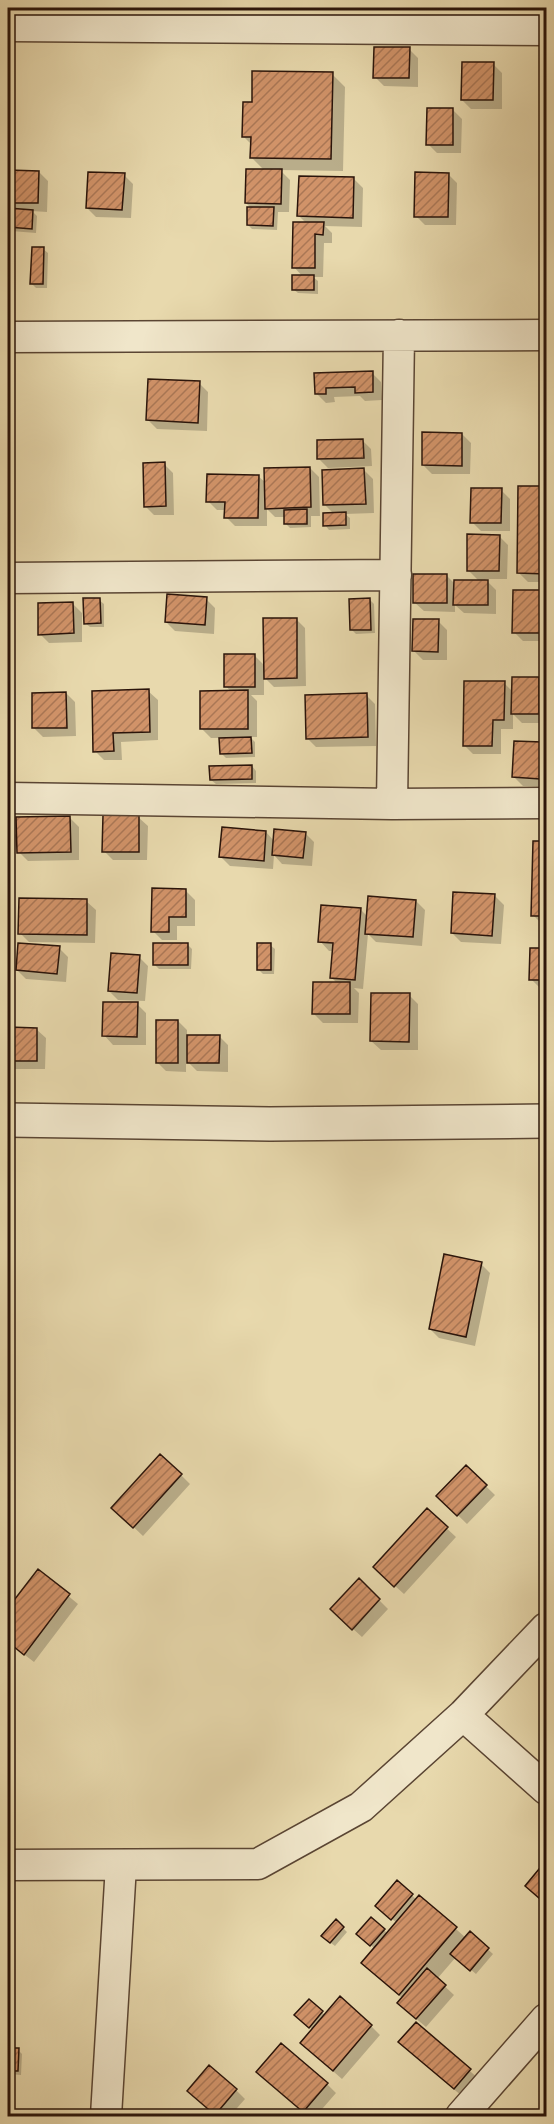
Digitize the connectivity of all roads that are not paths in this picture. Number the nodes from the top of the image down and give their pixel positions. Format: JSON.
{"nodes":[{"id":1,"x":390,"y":18,"type":"edge"},
{"id":2,"x":8,"y":26,"type":"edge"},
{"id":3,"x":546,"y":30,"type":"edge"},
{"id":4,"x":399,"y":335,"type":"junction"},
{"id":5,"x":546,"y":335,"type":"edge"},
{"id":6,"x":8,"y":337,"type":"edge"},
{"id":7,"x":396,"y":575,"type":"junction"},
{"id":8,"x":8,"y":578,"type":"edge"},
{"id":9,"x":8,"y":798,"type":"edge"},
{"id":10,"x":546,"y":803,"type":"edge"},
{"id":11,"x":392,"y":804,"type":"junction"},
{"id":12,"x":8,"y":1120,"type":"edge"},
{"id":13,"x":546,"y":1121,"type":"edge"},
{"id":14,"x":546,"y":1628,"type":"edge"},
{"id":15,"x":463,"y":1715,"type":"junction"},
{"id":16,"x":546,"y":1789,"type":"edge"},
{"id":17,"x":8,"y":1864,"type":"edge"},
{"id":18,"x":121,"y":1865,"type":"junction"},
{"id":19,"x":546,"y":2019,"type":"edge"},
{"id":20,"x":106,"y":2116,"type":"edge"},
{"id":21,"x":461,"y":2116,"type":"edge"}],
"edges":[{"from":1,"to":2,"type":"street"},
{"from":1,"to":3,"type":"street"},
{"from":4,"to":5,"type":"street"},
{"from":4,"to":6,"type":"street"},
{"from":4,"to":7,"type":"street"},
{"from":7,"to":8,"type":"street"},
{"from":7,"to":11,"type":"street"},
{"from":9,"to":11,"type":"street"},
{"from":10,"to":11,"type":"street"},
{"from":12,"to":13,"type":"street"},
{"from":14,"to":15,"type":"street"},
{"from":15,"to":16,"type":"street"},
{"from":15,"to":18,"type":"street"},
{"from":17,"to":18,"type":"street"},
{"from":18,"to":20,"type":"street"},
{"from":19,"to":21,"type":"street"}]}
